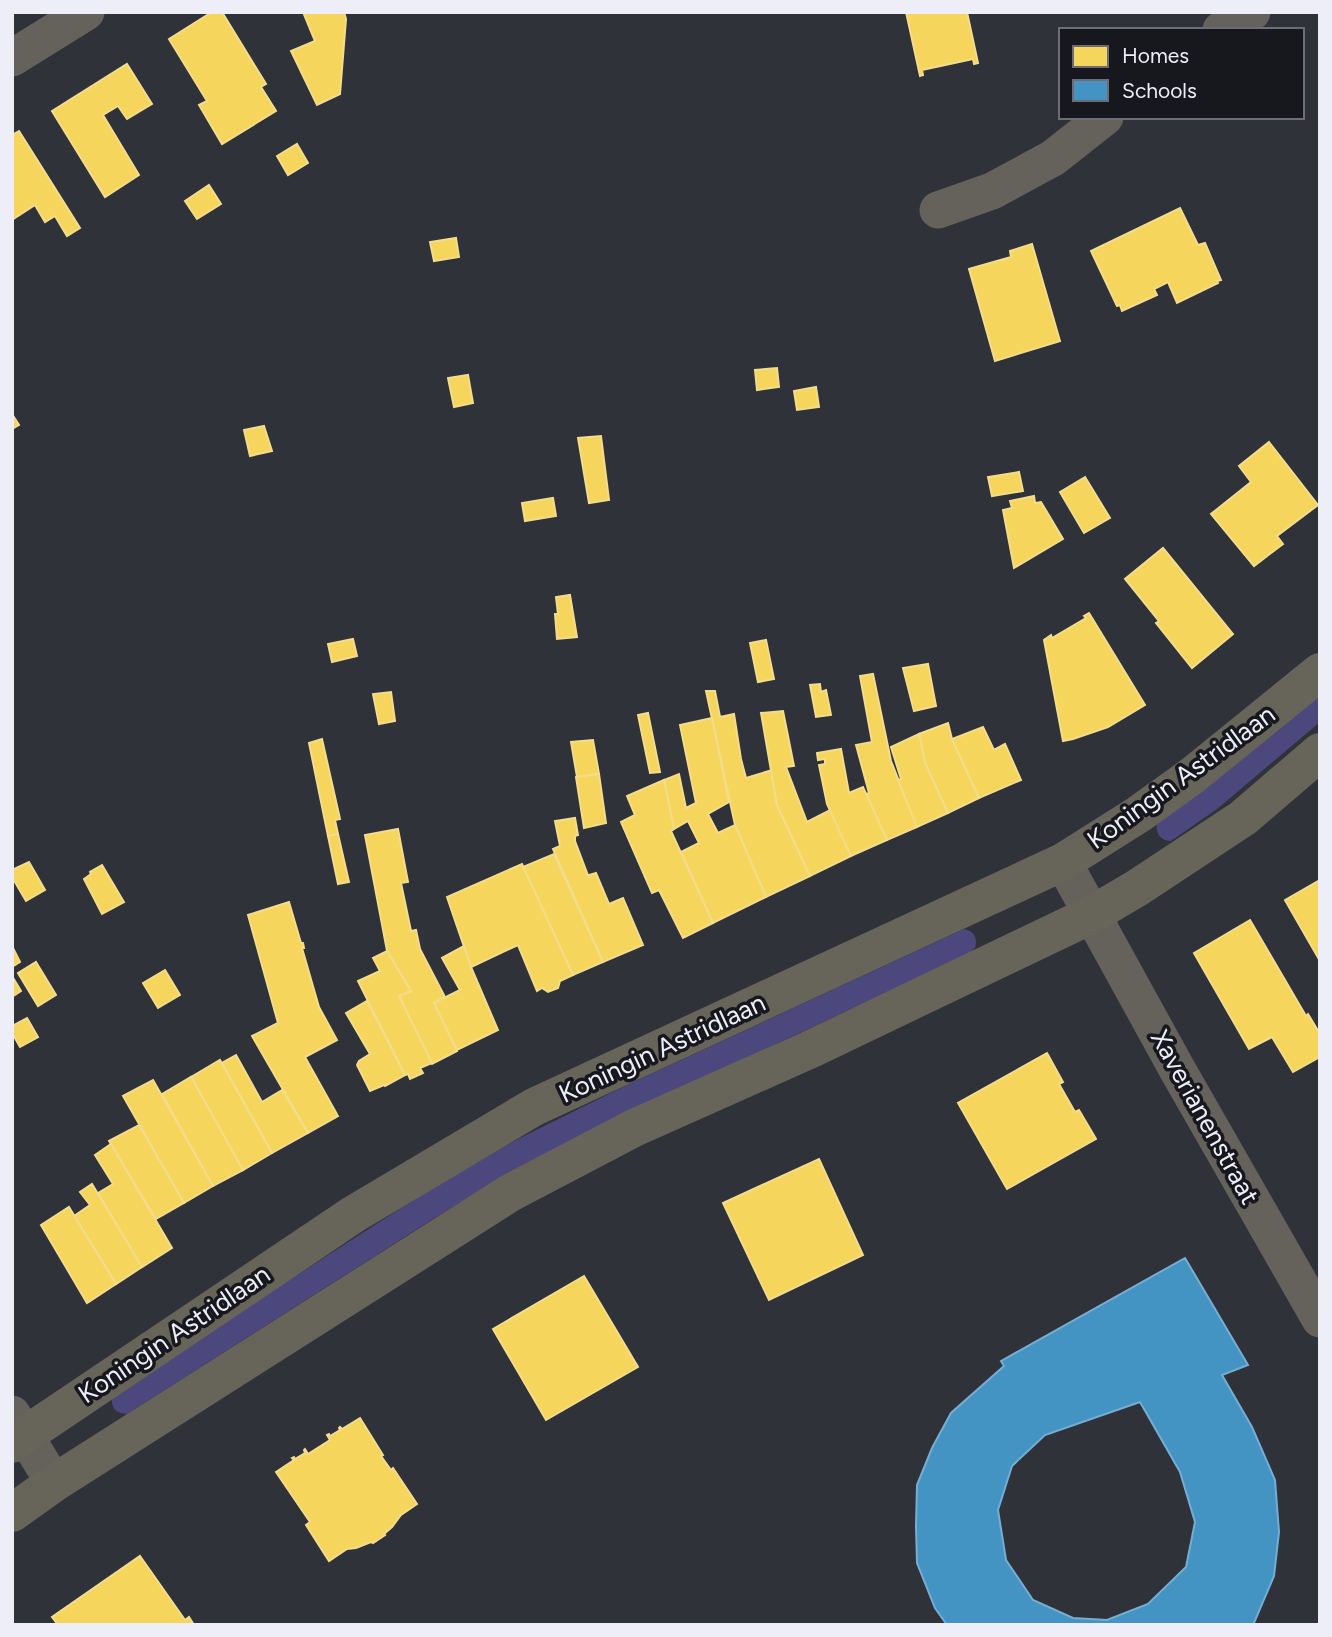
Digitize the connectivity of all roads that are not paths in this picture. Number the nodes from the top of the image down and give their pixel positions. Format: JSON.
{"nodes":[{"id":1,"x":86,"y":12,"type":"edge"},
{"id":2,"x":1252,"y":12,"type":"edge"},
{"id":3,"x":1224,"y":28,"type":"edge"},
{"id":4,"x":12,"y":58,"type":"edge"},
{"id":5,"x":1102,"y":119,"type":"edge"},
{"id":6,"x":938,"y":210,"type":"dead end"},
{"id":7,"x":1320,"y":671,"type":"edge"},
{"id":8,"x":1320,"y":752,"type":"edge"},
{"id":9,"x":1063,"y":862,"type":"junction"},
{"id":10,"x":1093,"y":914,"type":"junction"},
{"id":11,"x":1320,"y":1319,"type":"edge"},
{"id":12,"x":16,"y":1431,"type":"edge"},
{"id":13,"x":54,"y":1483,"type":"junction"},
{"id":14,"x":12,"y":1514,"type":"edge"}],
"edges":[{"from":1,"to":4,"type":"street"},
{"from":2,"to":3,"type":"street"},
{"from":5,"to":6,"type":"street"},
{"from":7,"to":9,"type":"main road","name":"Koningin Astridlaan"},
{"from":8,"to":10,"type":"main road"},
{"from":9,"to":10,"type":"street","name":"Xaverianenstraat"},
{"from":9,"to":12,"type":"main road","name":"Koningin Astridlaan"},
{"from":10,"to":11,"type":"street","name":"Xaverianenstraat"},
{"from":10,"to":13,"type":"main road"},
{"from":12,"to":13,"type":"street"},
{"from":13,"to":14,"type":"main road"}]}
